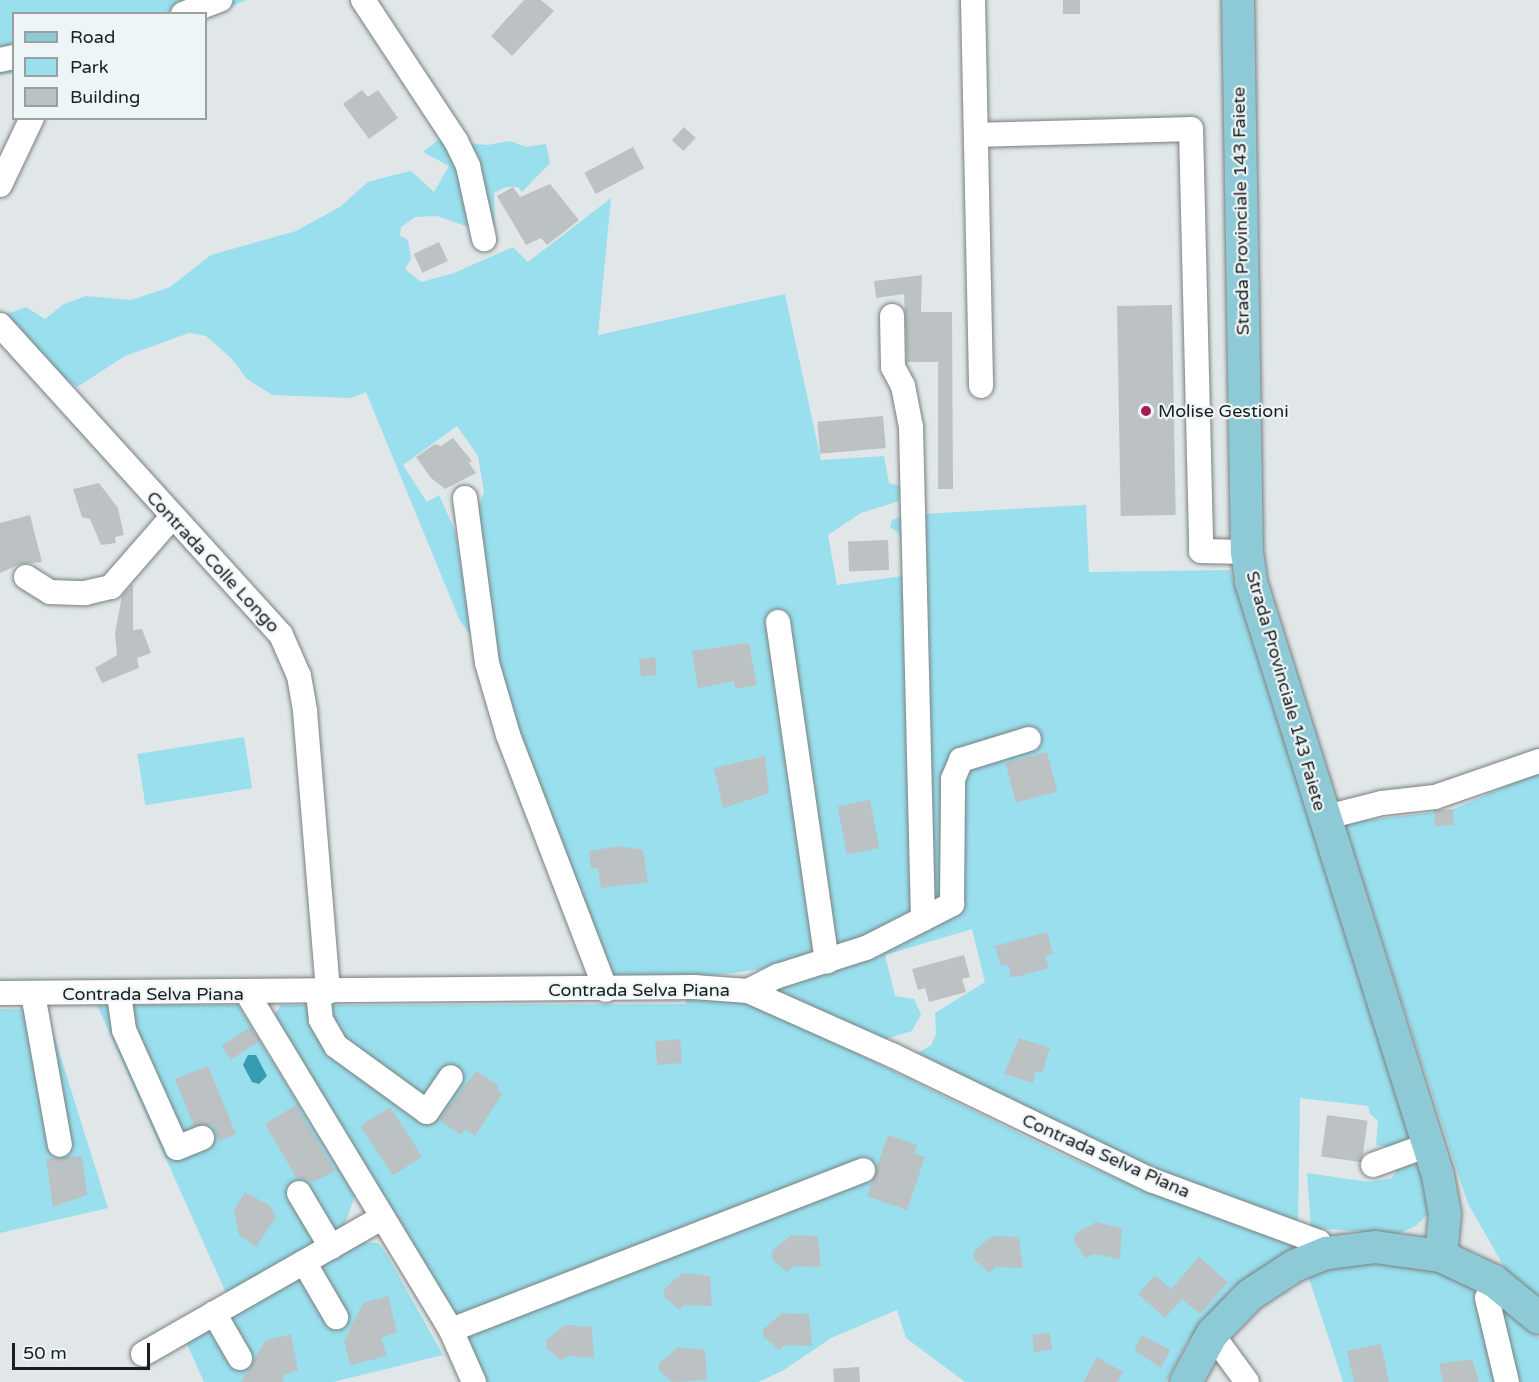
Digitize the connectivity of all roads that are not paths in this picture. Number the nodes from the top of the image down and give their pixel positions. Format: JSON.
{"nodes":[{"id":1,"x":220,"y":0,"type":"edge"},
{"id":2,"x":363,"y":0,"type":"edge"},
{"id":3,"x":973,"y":0,"type":"edge"},
{"id":4,"x":1238,"y":0,"type":"edge"},
{"id":5,"x":188,"y":12,"type":"edge"},
{"id":6,"x":31,"y":120,"type":"edge"},
{"id":7,"x":976,"y":135,"type":"junction"},
{"id":8,"x":0,"y":185,"type":"edge"},
{"id":9,"x":484,"y":239,"type":"dead end"},
{"id":10,"x":892,"y":316,"type":"dead end"},
{"id":11,"x":0,"y":325,"type":"edge"},
{"id":12,"x":981,"y":386,"type":"dead end"},
{"id":13,"x":465,"y":498,"type":"dead end"},
{"id":14,"x":172,"y":517,"type":"junction"},
{"id":15,"x":1247,"y":552,"type":"junction"},
{"id":16,"x":26,"y":577,"type":"dead end"},
{"id":17,"x":778,"y":622,"type":"dead end"},
{"id":18,"x":1029,"y":739,"type":"dead end"},
{"id":19,"x":1539,"y":761,"type":"edge"},
{"id":20,"x":1323,"y":818,"type":"junction"},
{"id":21,"x":923,"y":919,"type":"junction"},
{"id":22,"x":827,"y":961,"type":"junction"},
{"id":23,"x":606,"y":990,"type":"junction"},
{"id":24,"x":747,"y":991,"type":"junction"},
{"id":25,"x":323,"y":992,"type":"junction"},
{"id":26,"x":0,"y":993,"type":"edge"},
{"id":27,"x":247,"y":993,"type":"junction"},
{"id":28,"x":33,"y":994,"type":"junction"},
{"id":29,"x":119,"y":994,"type":"junction"},
{"id":30,"x":451,"y":1077,"type":"dead end"},
{"id":31,"x":202,"y":1138,"type":"dead end"},
{"id":32,"x":60,"y":1145,"type":"dead end"},
{"id":33,"x":1428,"y":1145,"type":"junction"},
{"id":34,"x":1373,"y":1165,"type":"dead end"},
{"id":35,"x":863,"y":1170,"type":"dead end"},
{"id":36,"x":299,"y":1193,"type":"dead end"},
{"id":37,"x":382,"y":1217,"type":"junction"},
{"id":38,"x":331,"y":1247,"type":"junction"},
{"id":39,"x":1327,"y":1253,"type":"junction"},
{"id":40,"x":1441,"y":1256,"type":"junction"},
{"id":41,"x":304,"y":1262,"type":"junction"},
{"id":42,"x":1494,"y":1281,"type":"junction"},
{"id":43,"x":214,"y":1313,"type":"junction"},
{"id":44,"x":336,"y":1317,"type":"dead end"},
{"id":45,"x":1539,"y":1318,"type":"edge"},
{"id":46,"x":451,"y":1330,"type":"junction"},
{"id":47,"x":1212,"y":1334,"type":"junction"},
{"id":48,"x":143,"y":1354,"type":"dead end"},
{"id":49,"x":240,"y":1358,"type":"dead end"},
{"id":50,"x":474,"y":1382,"type":"edge"},
{"id":51,"x":1186,"y":1382,"type":"edge"},
{"id":52,"x":1247,"y":1382,"type":"edge"},
{"id":53,"x":1507,"y":1382,"type":"edge"}],
"edges":[{"from":1,"to":5,"type":"street"},
{"from":2,"to":9,"type":"street"},
{"from":3,"to":7,"type":"street"},
{"from":4,"to":15,"type":"main road","name":"Strada Provinciale 143 Faiete"},
{"from":6,"to":8,"type":"street"},
{"from":7,"to":12,"type":"street"},
{"from":7,"to":15,"type":"street"},
{"from":10,"to":21,"type":"street"},
{"from":11,"to":14,"type":"street","name":"Contrada Colle Longo"},
{"from":13,"to":23,"type":"street"},
{"from":14,"to":16,"type":"street"},
{"from":14,"to":25,"type":"street","name":"Contrada Colle Longo"},
{"from":15,"to":20,"type":"main road","name":"Strada Provinciale 143 Faiete"},
{"from":17,"to":22,"type":"street"},
{"from":18,"to":21,"type":"street"},
{"from":19,"to":20,"type":"street"},
{"from":20,"to":33,"type":"main road","name":"Strada Provinciale 143 Faiete"},
{"from":21,"to":22,"type":"street"},
{"from":22,"to":24,"type":"street"},
{"from":23,"to":24,"type":"street","name":"Contrada Selva Piana"},
{"from":23,"to":25,"type":"street","name":"Contrada Selva Piana"},
{"from":24,"to":39,"type":"street","name":"Contrada Selva Piana"},
{"from":25,"to":27,"type":"street","name":"Contrada Selva Piana"},
{"from":25,"to":30,"type":"street","name":"Contrada Colle Longo"},
{"from":26,"to":28,"type":"street","name":"Contrada Selva Piana"},
{"from":27,"to":29,"type":"street","name":"Contrada Selva Piana"},
{"from":27,"to":37,"type":"street"},
{"from":28,"to":29,"type":"street","name":"Contrada Selva Piana"},
{"from":28,"to":32,"type":"street"},
{"from":29,"to":31,"type":"street"},
{"from":33,"to":34,"type":"street"},
{"from":33,"to":40,"type":"main road","name":"Strada Provinciale 143 Faiete"},
{"from":35,"to":46,"type":"street"},
{"from":36,"to":38,"type":"street"},
{"from":37,"to":38,"type":"street"},
{"from":37,"to":46,"type":"street"},
{"from":38,"to":41,"type":"street"},
{"from":39,"to":40,"type":"main road"},
{"from":39,"to":47,"type":"main road"},
{"from":40,"to":42,"type":"main road"},
{"from":41,"to":43,"type":"street"},
{"from":41,"to":44,"type":"street"},
{"from":42,"to":45,"type":"main road"},
{"from":42,"to":53,"type":"street"},
{"from":43,"to":48,"type":"street"},
{"from":43,"to":49,"type":"street"},
{"from":46,"to":50,"type":"street"},
{"from":47,"to":51,"type":"main road"},
{"from":47,"to":52,"type":"street"}]}
